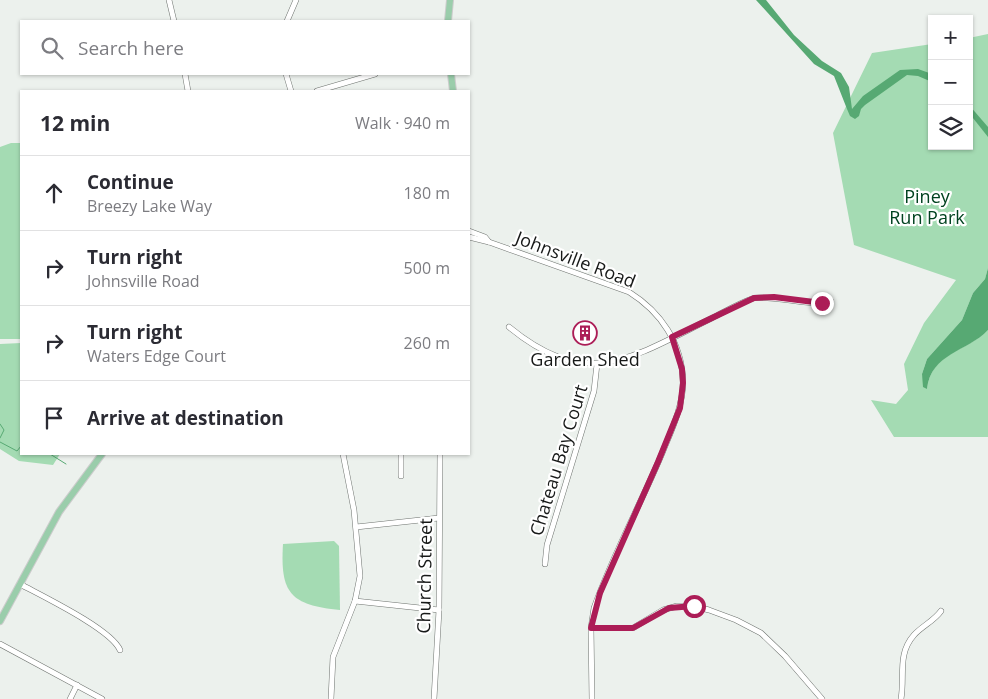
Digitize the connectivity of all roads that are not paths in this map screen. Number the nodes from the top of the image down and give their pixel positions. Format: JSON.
{"nodes":[{"id":1,"x":169,"y":0,"type":"edge"},
{"id":2,"x":296,"y":0,"type":"edge"},
{"id":3,"x":450,"y":0,"type":"edge"},
{"id":4,"x":174,"y":20,"type":"edge"},
{"id":5,"x":287,"y":20,"type":"edge"},
{"id":6,"x":448,"y":20,"type":"edge"},
{"id":7,"x":185,"y":75,"type":"edge"},
{"id":8,"x":286,"y":75,"type":"edge"},
{"id":9,"x":372,"y":75,"type":"edge"},
{"id":10,"x":451,"y":75,"type":"edge"},
{"id":11,"x":188,"y":90,"type":"edge"},
{"id":12,"x":291,"y":90,"type":"edge"},
{"id":13,"x":320,"y":90,"type":"edge"},
{"id":14,"x":453,"y":90,"type":"edge"},
{"id":15,"x":470,"y":231,"type":"edge"},
{"id":16,"x":470,"y":237,"type":"edge"},
{"id":17,"x":489,"y":242,"type":"junction"},
{"id":18,"x":831,"y":301,"type":"dead end"},
{"id":19,"x":509,"y":327,"type":"dead end"},
{"id":20,"x":672,"y":337,"type":"junction"},
{"id":21,"x":597,"y":364,"type":"junction"},
{"id":22,"x":101,"y":455,"type":"edge"},
{"id":23,"x":343,"y":455,"type":"edge"},
{"id":24,"x":401,"y":455,"type":"edge"},
{"id":25,"x":440,"y":455,"type":"edge"},
{"id":26,"x":401,"y":476,"type":"dead end"},
{"id":27,"x":439,"y":518,"type":"junction"},
{"id":28,"x":356,"y":527,"type":"junction"},
{"id":29,"x":544,"y":564,"type":"dead end"},
{"id":30,"x":20,"y":584,"type":"junction"},
{"id":31,"x":355,"y":601,"type":"junction"},
{"id":32,"x":438,"y":610,"type":"junction"},
{"id":33,"x":941,"y":611,"type":"dead end"},
{"id":34,"x":0,"y":622,"type":"edge"},
{"id":35,"x":591,"y":628,"type":"junction"},
{"id":36,"x":0,"y":644,"type":"edge"},
{"id":37,"x":120,"y":650,"type":"dead end"},
{"id":38,"x":77,"y":685,"type":"junction"},
{"id":39,"x":70,"y":699,"type":"edge"},
{"id":40,"x":102,"y":699,"type":"edge"},
{"id":41,"x":331,"y":699,"type":"edge"},
{"id":42,"x":434,"y":699,"type":"edge"},
{"id":43,"x":592,"y":699,"type":"edge"},
{"id":44,"x":822,"y":699,"type":"edge"},
{"id":45,"x":901,"y":699,"type":"edge"}],
"edges":[{"from":1,"to":4,"type":"street"},
{"from":2,"to":5,"type":"street"},
{"from":3,"to":6,"type":"main road"},
{"from":7,"to":11,"type":"street"},
{"from":8,"to":12,"type":"street"},
{"from":9,"to":13,"type":"street"},
{"from":10,"to":14,"type":"main road"},
{"from":15,"to":17,"type":"street","name":"Johnsville Road"},
{"from":16,"to":17,"type":"street","name":"Johnsville Road"},
{"from":17,"to":20,"type":"street","name":"Johnsville Road"},
{"from":18,"to":20,"type":"street"},
{"from":19,"to":21,"type":"street"},
{"from":20,"to":21,"type":"street"},
{"from":20,"to":35,"type":"street","name":"Johnsville Road"},
{"from":21,"to":29,"type":"street","name":"Chateau Bay Court"},
{"from":22,"to":30,"type":"main road"},
{"from":23,"to":28,"type":"street"},
{"from":24,"to":26,"type":"street"},
{"from":25,"to":27,"type":"street","name":"Church Street"},
{"from":27,"to":28,"type":"street"},
{"from":27,"to":32,"type":"street","name":"Church Street"},
{"from":28,"to":31,"type":"street"},
{"from":30,"to":34,"type":"main road"},
{"from":30,"to":37,"type":"street"},
{"from":31,"to":32,"type":"street"},
{"from":31,"to":41,"type":"street"},
{"from":32,"to":42,"type":"street","name":"Church Street"},
{"from":33,"to":45,"type":"street"},
{"from":35,"to":43,"type":"street","name":"Johnsville Road"},
{"from":35,"to":44,"type":"street"},
{"from":36,"to":38,"type":"street"},
{"from":38,"to":39,"type":"street"},
{"from":38,"to":40,"type":"street"}]}
